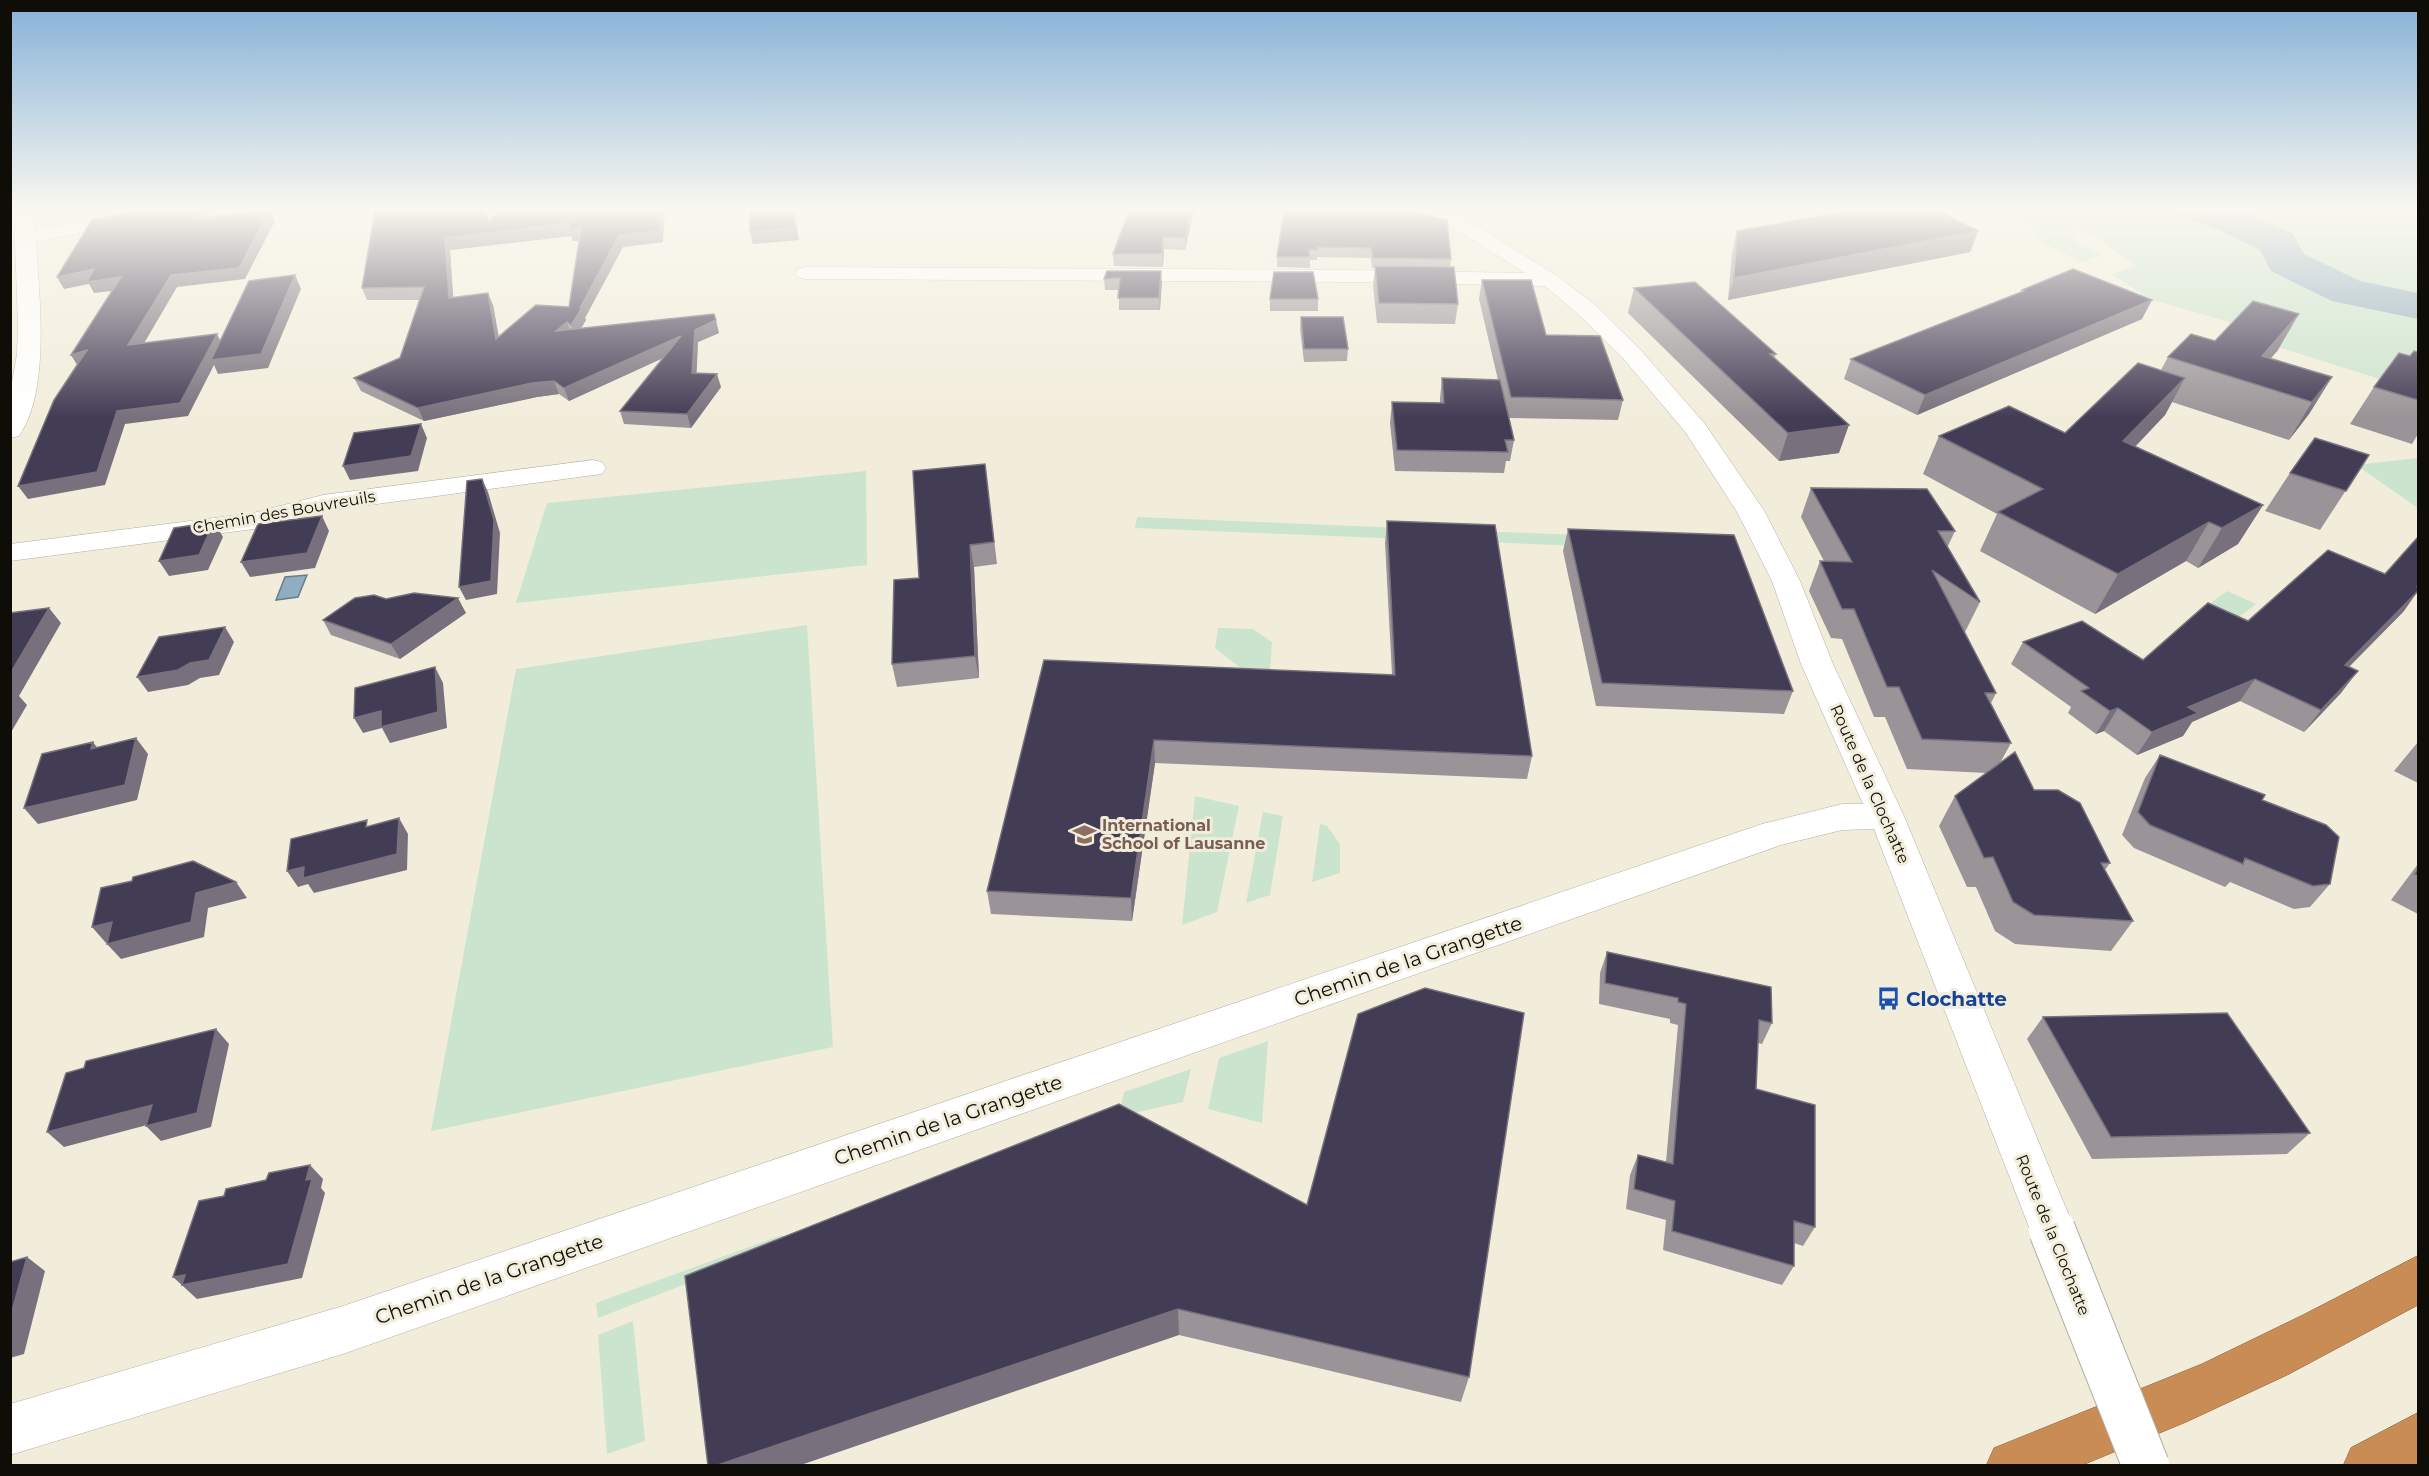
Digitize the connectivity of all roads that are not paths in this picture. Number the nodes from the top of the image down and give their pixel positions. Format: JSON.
{"nodes":[{"id":1,"x":22,"y":280,"type":"edge"},
{"id":2,"x":1544,"y":280,"type":"edge"},
{"id":3,"x":1550,"y":280,"type":"joint"},
{"id":4,"x":20,"y":331,"type":"edge"},
{"id":5,"x":10,"y":431,"type":"edge"},
{"id":6,"x":593,"y":468,"type":"dead end"},
{"id":7,"x":10,"y":553,"type":"edge"},
{"id":8,"x":1886,"y":816,"type":"junction"},
{"id":9,"x":2418,"y":1279,"type":"edge"},
{"id":10,"x":10,"y":1430,"type":"edge"},
{"id":11,"x":2418,"y":1439,"type":"edge"},
{"id":12,"x":2012,"y":1466,"type":"edge"},
{"id":13,"x":2146,"y":1466,"type":"edge"},
{"id":14,"x":2369,"y":1466,"type":"edge"}],
"edges":[{"from":1,"to":4,"type":"street"},
{"from":2,"to":3,"type":"street"},
{"from":3,"to":8,"type":"street","name":"Route de la Clochatte"},
{"from":4,"to":5,"type":"street"},
{"from":6,"to":7,"type":"street","name":"Chemin des Bouvreuils"},
{"from":8,"to":10,"type":"street","name":"Chemin de la Grangette"},
{"from":8,"to":13,"type":"street","name":"Route de la Clochatte","bridge":true},
{"from":9,"to":12,"type":"highway"},
{"from":11,"to":14,"type":"highway"}]}
